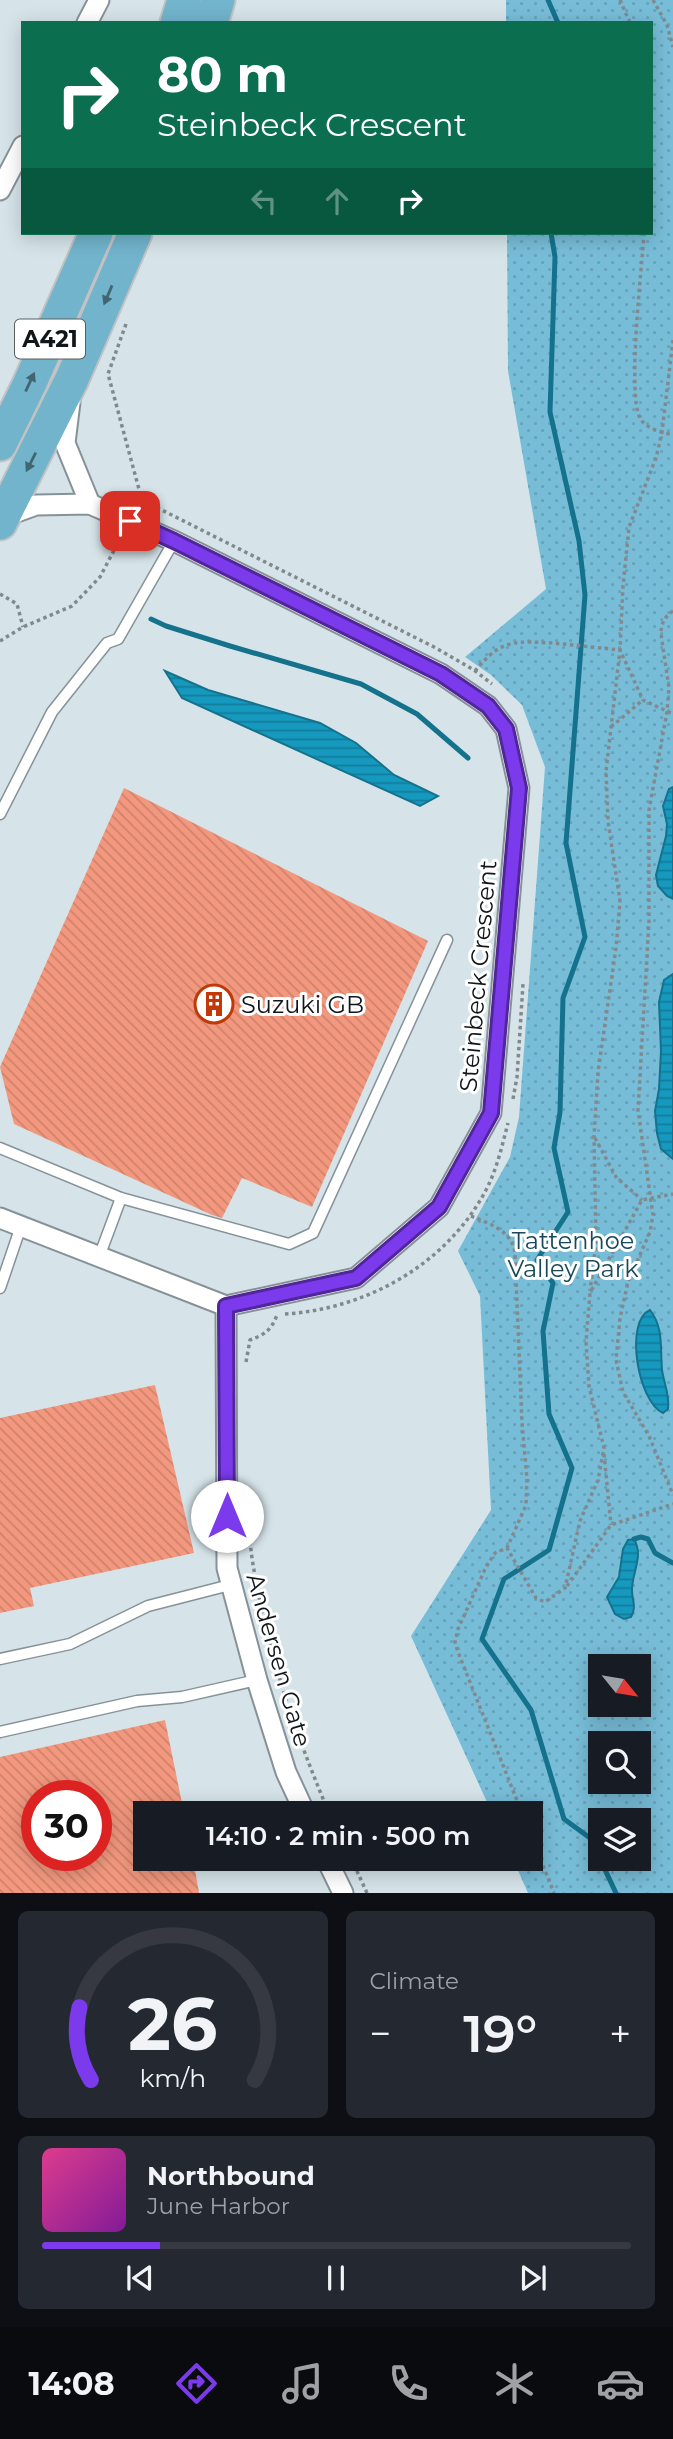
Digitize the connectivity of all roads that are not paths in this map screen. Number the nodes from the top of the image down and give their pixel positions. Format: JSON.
{"nodes":[{"id":1,"x":99,"y":0,"type":"edge"},
{"id":2,"x":184,"y":0,"type":"edge"},
{"id":3,"x":218,"y":0,"type":"edge"},
{"id":4,"x":88,"y":21,"type":"edge"},
{"id":5,"x":178,"y":21,"type":"edge"},
{"id":6,"x":212,"y":21,"type":"edge"},
{"id":7,"x":21,"y":150,"type":"edge"},
{"id":8,"x":0,"y":190,"type":"edge"},
{"id":9,"x":95,"y":235,"type":"edge"},
{"id":10,"x":134,"y":235,"type":"edge"},
{"id":11,"x":72,"y":379,"type":"junction"},
{"id":12,"x":0,"y":444,"type":"edge"},
{"id":13,"x":90,"y":504,"type":"junction"},
{"id":14,"x":2,"y":520,"type":"edge"},
{"id":15,"x":174,"y":541,"type":"junction"},
{"id":16,"x":0,"y":814,"type":"edge"},
{"id":17,"x":447,"y":940,"type":"dead end"},
{"id":18,"x":0,"y":1148,"type":"edge"},
{"id":19,"x":121,"y":1198,"type":"junction"},
{"id":20,"x":0,"y":1219,"type":"edge"},
{"id":21,"x":21,"y":1226,"type":"junction"},
{"id":22,"x":99,"y":1257,"type":"junction"},
{"id":23,"x":0,"y":1288,"type":"edge"},
{"id":24,"x":226,"y":1306,"type":"junction"},
{"id":25,"x":230,"y":1585,"type":"junction"},
{"id":26,"x":0,"y":1659,"type":"edge"},
{"id":27,"x":257,"y":1680,"type":"junction"},
{"id":28,"x":0,"y":1732,"type":"edge"},
{"id":29,"x":299,"y":1801,"type":"edge"},
{"id":30,"x":333,"y":1871,"type":"edge"},
{"id":31,"x":343,"y":1893,"type":"edge"}],
"edges":[{"from":1,"to":4,"type":"street"},
{"from":2,"to":5,"type":"highway"},
{"from":3,"to":6,"type":"highway"},
{"from":7,"to":8,"type":"street"},
{"from":12,"to":9,"type":"highway","number":"A421","one_way":true},
{"from":10,"to":11,"type":"highway","number":"A421","one_way":true},
{"from":11,"to":13,"type":"street"},
{"from":11,"to":14,"type":"highway","number":"A421","one_way":true},
{"from":13,"to":14,"type":"street","name":"Steinbeck Crescent"},
{"from":13,"to":15,"type":"street","name":"Steinbeck Crescent"},
{"from":15,"to":16,"type":"lane"},
{"from":15,"to":24,"type":"street","name":"Steinbeck Crescent"},
{"from":17,"to":19,"type":"lane"},
{"from":18,"to":19,"type":"lane"},
{"from":19,"to":22,"type":"lane"},
{"from":20,"to":21,"type":"street"},
{"from":21,"to":22,"type":"street"},
{"from":21,"to":23,"type":"lane"},
{"from":22,"to":24,"type":"street"},
{"from":24,"to":25,"type":"street","name":"Andersen Gate"},
{"from":25,"to":26,"type":"lane"},
{"from":25,"to":27,"type":"street","name":"Andersen Gate"},
{"from":27,"to":28,"type":"lane"},
{"from":27,"to":29,"type":"street","name":"Andersen Gate"},
{"from":30,"to":31,"type":"street"}]}
